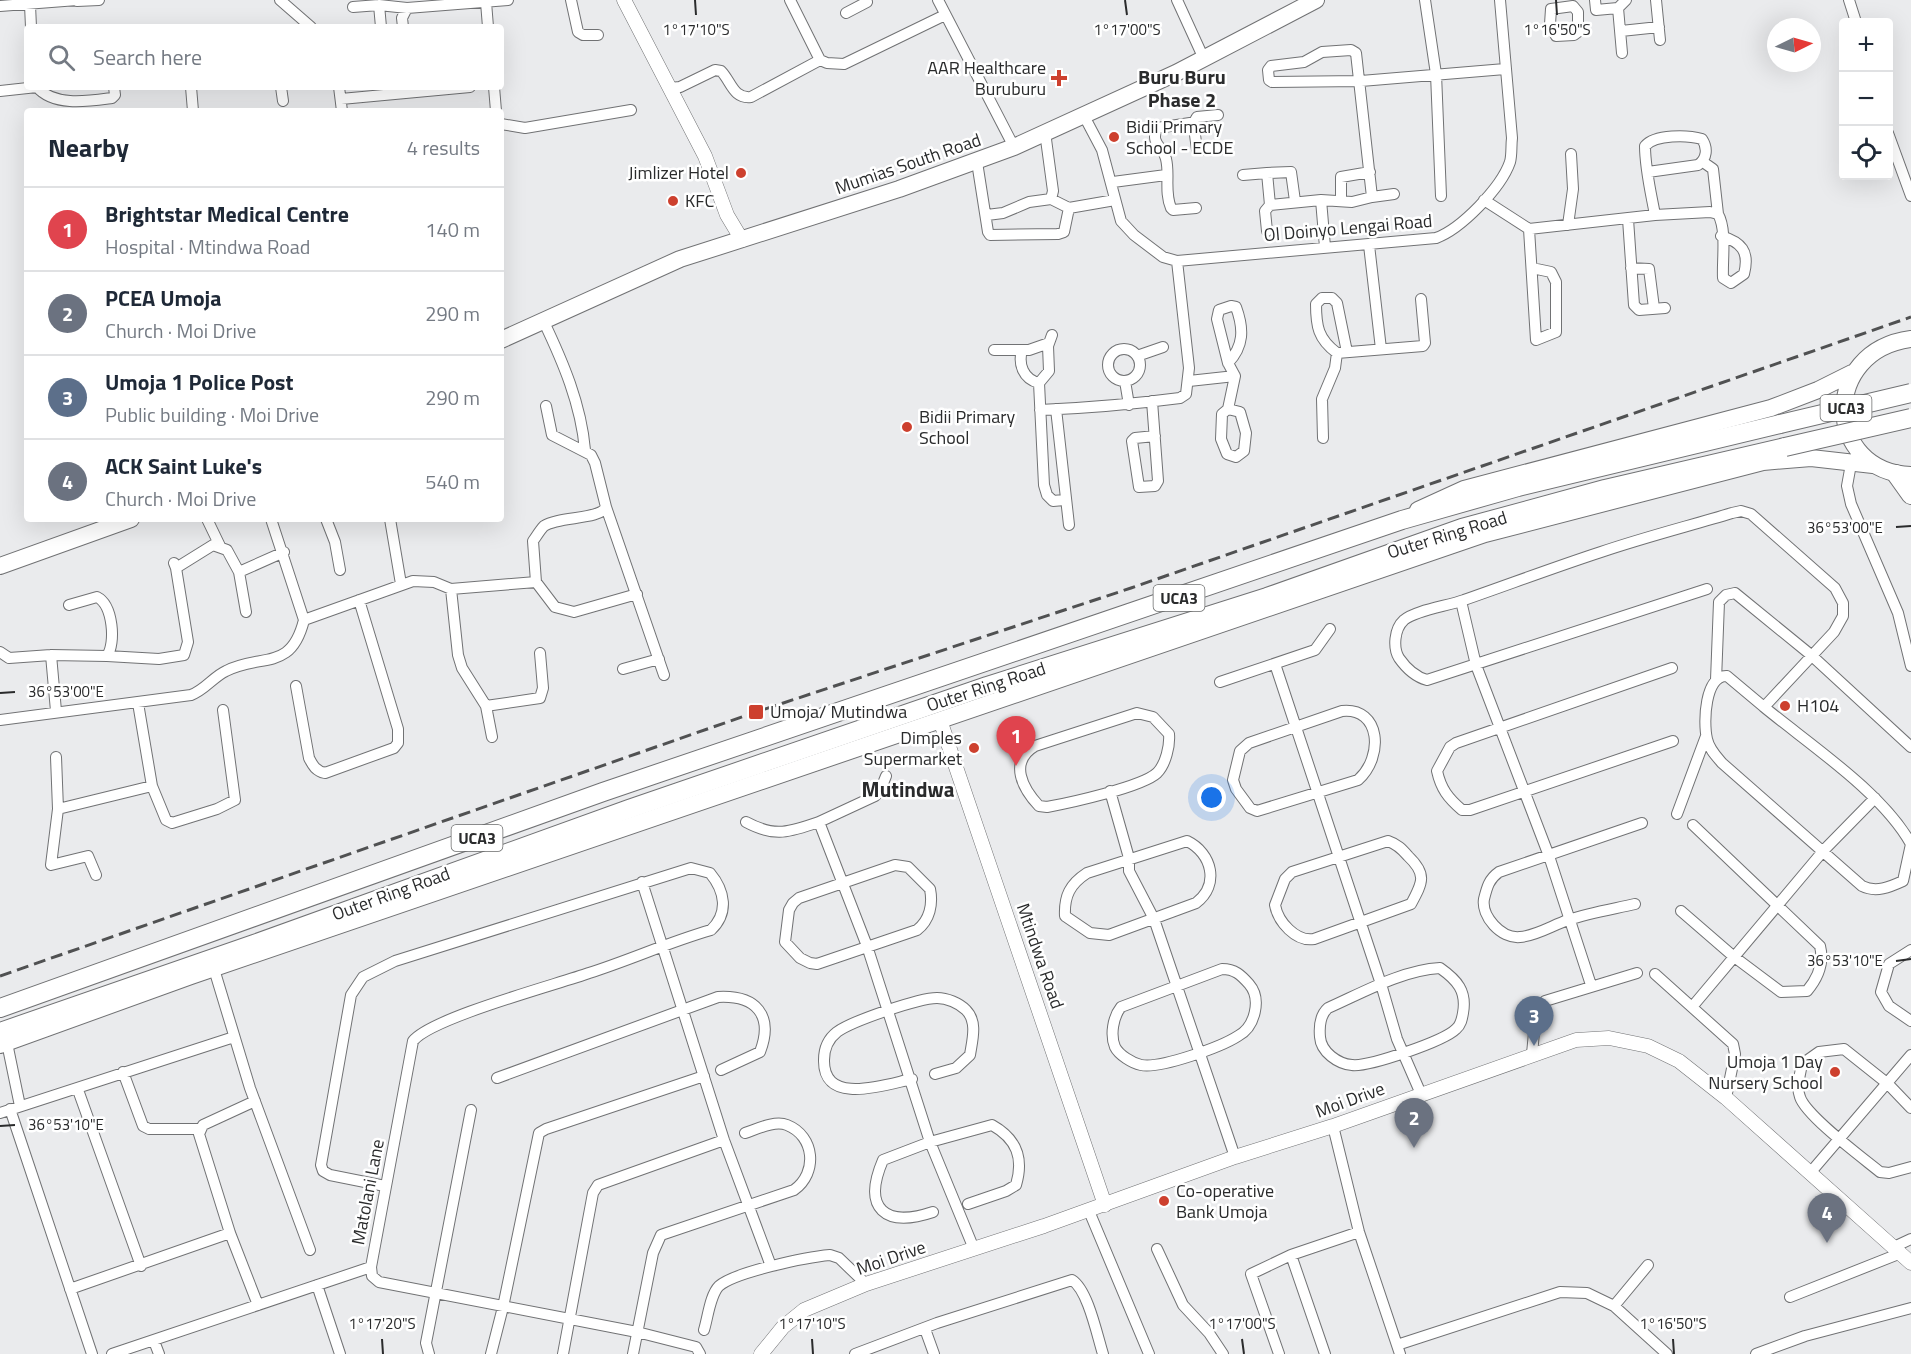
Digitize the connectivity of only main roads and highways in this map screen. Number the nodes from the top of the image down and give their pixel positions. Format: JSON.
{"nodes":[{"id":1,"x":1316,"y":0,"type":"edge"},
{"id":2,"x":504,"y":339,"type":"edge"},
{"id":3,"x":1911,"y":339,"type":"edge"},
{"id":4,"x":1852,"y":373,"type":"junction"},
{"id":5,"x":1911,"y":393,"type":"edge"},
{"id":6,"x":1911,"y":418,"type":"edge"},
{"id":7,"x":1873,"y":465,"type":"junction"},
{"id":8,"x":1903,"y":474,"type":"edge"},
{"id":9,"x":1911,"y":495,"type":"edge"},
{"id":10,"x":1402,"y":520,"type":"junction"},
{"id":11,"x":123,"y":522,"type":"edge"},
{"id":12,"x":1393,"y":551,"type":"junction"},
{"id":13,"x":1419,"y":555,"type":"junction"},
{"id":14,"x":0,"y":566,"type":"edge"},
{"id":15,"x":254,"y":945,"type":"junction"},
{"id":16,"x":236,"y":963,"type":"junction"},
{"id":17,"x":0,"y":1008,"type":"edge"},
{"id":18,"x":2,"y":1040,"type":"edge"}],
"edges":[{"from":1,"to":2,"type":"main road","name":"Mumias South Road"},
{"from":3,"to":4,"type":"main road","name":"Outer Ring Road"},
{"from":4,"to":7,"type":"main road"},
{"from":4,"to":10,"type":"main road","name":"Outer Ring Road","number":"UCA3"},
{"from":5,"to":10,"type":"main road","name":"Outer Ring Road","number":"UCA3","bridge":true},
{"from":6,"to":12,"type":"main road","name":"Outer Ring Road","number":"UCA3","bridge":true},
{"from":7,"to":8,"type":"main road"},
{"from":7,"to":13,"type":"main road","number":"UCA3"},
{"from":8,"to":9,"type":"main road"},
{"from":10,"to":17,"type":"main road","name":"Outer Ring Road","number":"UCA3"},
{"from":11,"to":14,"type":"main road"},
{"from":12,"to":13,"type":"main road"},
{"from":12,"to":15,"type":"main road","name":"Outer Ring Road","number":"UCA3"},
{"from":13,"to":16,"type":"main road","number":"UCA3"},
{"from":15,"to":16,"type":"main road"},
{"from":15,"to":18,"type":"main road","name":"Outer Ring Road","number":"UCA3"},
{"from":16,"to":18,"type":"main road","number":"UCA3"}]}
